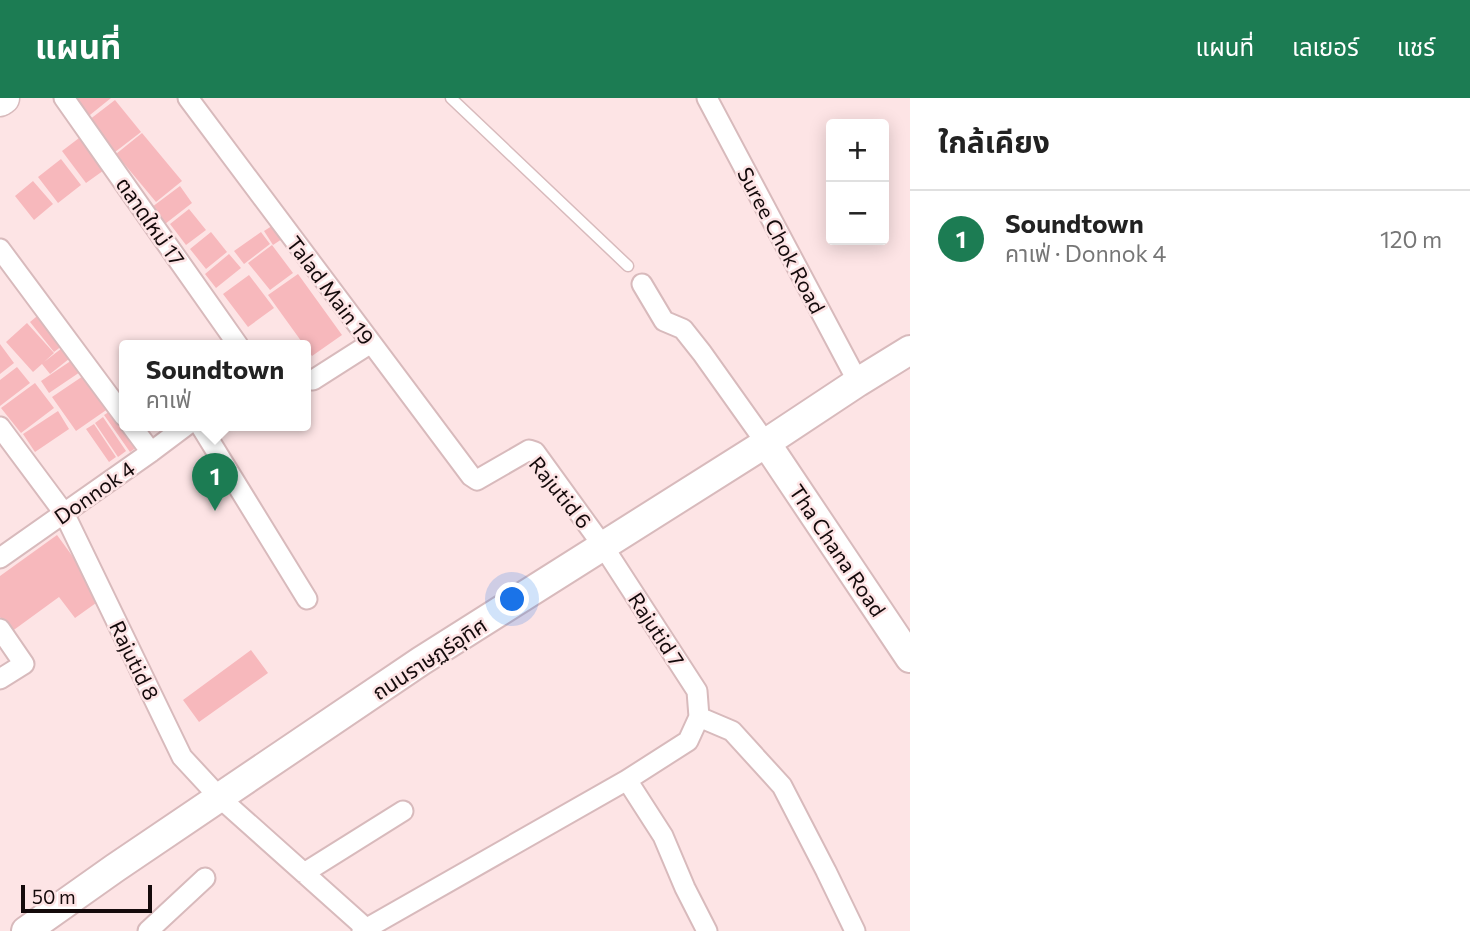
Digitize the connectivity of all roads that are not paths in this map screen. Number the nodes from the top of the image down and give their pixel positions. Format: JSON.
{"nodes":[{"id":1,"x":64,"y":98,"type":"edge"},
{"id":2,"x":188,"y":98,"type":"edge"},
{"id":3,"x":451,"y":98,"type":"edge"},
{"id":4,"x":706,"y":98,"type":"edge"},
{"id":5,"x":0,"y":248,"type":"edge"},
{"id":6,"x":628,"y":266,"type":"dead end"},
{"id":7,"x":642,"y":284,"type":"dead end"},
{"id":8,"x":234,"y":340,"type":"edge"},
{"id":9,"x":371,"y":343,"type":"junction"},
{"id":10,"x":908,"y":356,"type":"edge"},
{"id":11,"x":311,"y":380,"type":"edge"},
{"id":12,"x":858,"y":382,"type":"junction"},
{"id":13,"x":119,"y":409,"type":"edge"},
{"id":14,"x":0,"y":427,"type":"edge"},
{"id":15,"x":135,"y":431,"type":"edge"},
{"id":16,"x":179,"y":431,"type":"edge"},
{"id":17,"x":204,"y":431,"type":"edge"},
{"id":18,"x":766,"y":443,"type":"junction"},
{"id":19,"x":151,"y":452,"type":"junction"},
{"id":20,"x":477,"y":480,"type":"joint"},
{"id":21,"x":64,"y":513,"type":"junction"},
{"id":22,"x":603,"y":546,"type":"junction"},
{"id":23,"x":0,"y":558,"type":"edge"},
{"id":24,"x":307,"y":599,"type":"dead end"},
{"id":25,"x":0,"y":629,"type":"edge"},
{"id":26,"x":910,"y":657,"type":"edge"},
{"id":27,"x":0,"y":680,"type":"edge"},
{"id":28,"x":699,"y":716,"type":"junction"},
{"id":29,"x":627,"y":780,"type":"junction"},
{"id":30,"x":220,"y":798,"type":"junction"},
{"id":31,"x":403,"y":811,"type":"dead end"},
{"id":32,"x":304,"y":873,"type":"junction"},
{"id":33,"x":205,"y":878,"type":"dead end"},
{"id":34,"x":365,"y":930,"type":"edge"},
{"id":35,"x":26,"y":931,"type":"edge"},
{"id":36,"x":148,"y":931,"type":"edge"},
{"id":37,"x":707,"y":931,"type":"edge"},
{"id":38,"x":855,"y":931,"type":"edge"}],
"edges":[{"from":1,"to":8,"type":"street","name":"ตลาดใหม่ 17"},
{"from":2,"to":9,"type":"street","name":"Talad Main 19"},
{"from":3,"to":6,"type":"lane"},
{"from":4,"to":12,"type":"street","name":"Suree Chok Road"},
{"from":5,"to":13,"type":"street"},
{"from":7,"to":18,"type":"street"},
{"from":9,"to":11,"type":"street"},
{"from":9,"to":20,"type":"street","name":"Talad Main 19"},
{"from":10,"to":12,"type":"street","name":"ถนนราษฏร์อุทิศ"},
{"from":12,"to":18,"type":"street","name":"ถนนราษฏร์อุทิศ"},
{"from":14,"to":21,"type":"street","name":"Rajutid 8"},
{"from":15,"to":19,"type":"street"},
{"from":16,"to":19,"type":"street","name":"Donnok 4"},
{"from":17,"to":24,"type":"street"},
{"from":18,"to":22,"type":"street","name":"ถนนราษฏร์อุทิศ"},
{"from":18,"to":26,"type":"street","name":"Tha Chana Road"},
{"from":19,"to":21,"type":"street","name":"Donnok 4"},
{"from":20,"to":22,"type":"street","name":"Rajutid 6"},
{"from":21,"to":23,"type":"street","name":"Donnok 4"},
{"from":21,"to":30,"type":"street","name":"Rajutid 8"},
{"from":22,"to":28,"type":"street","name":"Rajutid 7"},
{"from":22,"to":30,"type":"street","name":"ถนนราษฏร์อุทิศ"},
{"from":25,"to":27,"type":"street"},
{"from":28,"to":29,"type":"street"},
{"from":28,"to":38,"type":"street"},
{"from":29,"to":34,"type":"street"},
{"from":29,"to":37,"type":"street"},
{"from":30,"to":32,"type":"street","name":"Rajutid 8"},
{"from":30,"to":35,"type":"street","name":"ถนนราษฏร์อุทิศ"},
{"from":31,"to":32,"type":"street"},
{"from":32,"to":34,"type":"street","name":"Rajutid 8"},
{"from":33,"to":36,"type":"street"}]}
